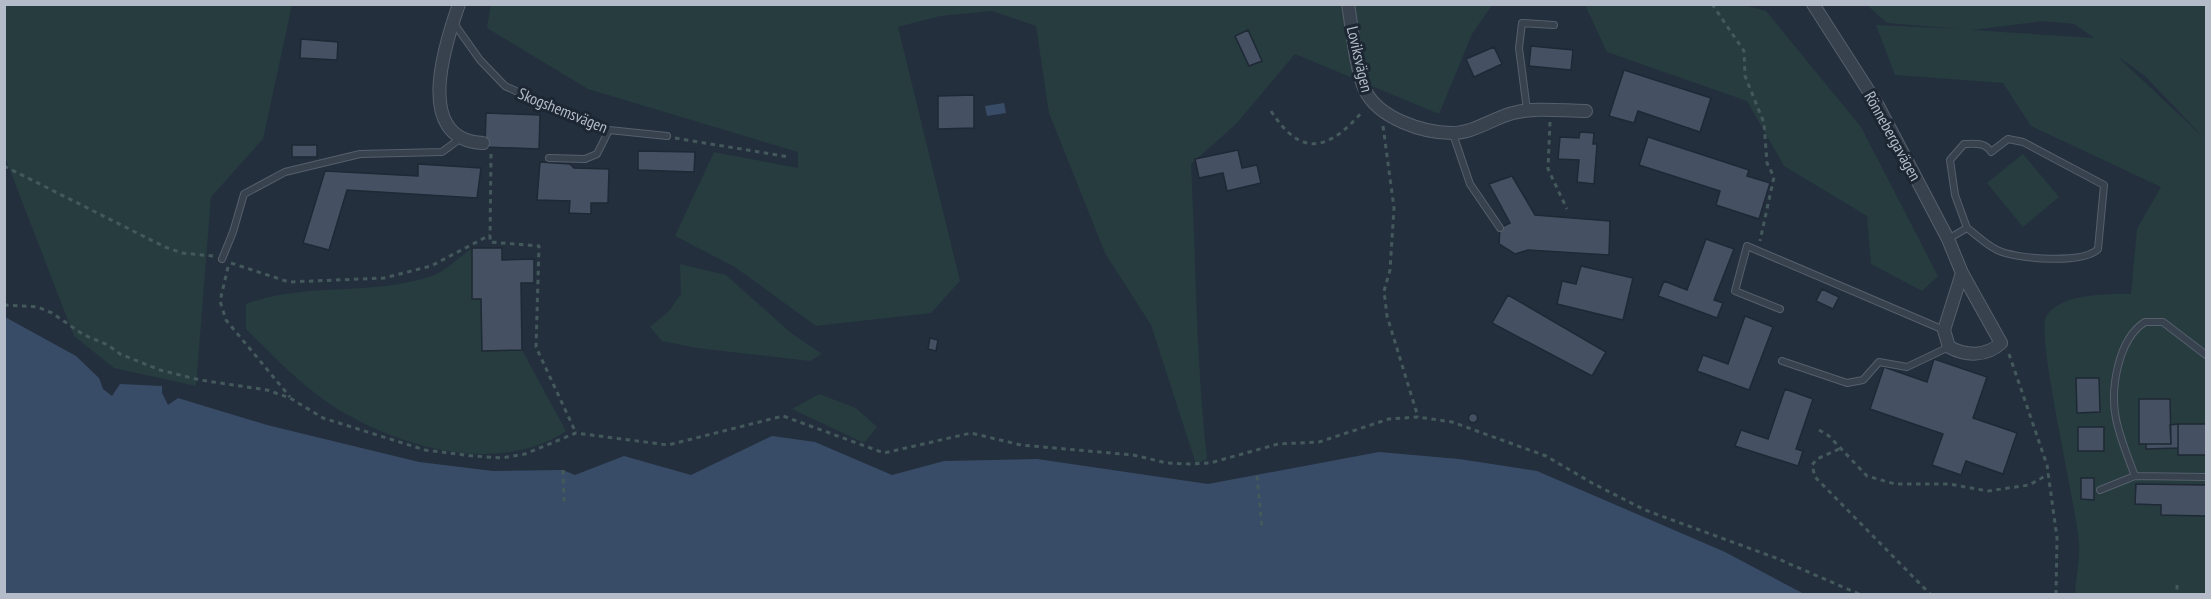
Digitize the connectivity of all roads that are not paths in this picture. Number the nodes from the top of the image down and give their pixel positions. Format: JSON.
{"nodes":[{"id":1,"x":459,"y":4,"type":"edge"},
{"id":2,"x":1348,"y":4,"type":"edge"},
{"id":3,"x":1813,"y":4,"type":"edge"},
{"id":4,"x":453,"y":22,"type":"junction"},
{"id":5,"x":1554,"y":25,"type":"dead end"},
{"id":6,"x":1527,"y":110,"type":"junction"},
{"id":7,"x":1586,"y":111,"type":"dead end"},
{"id":8,"x":609,"y":130,"type":"junction"},
{"id":9,"x":1453,"y":133,"type":"junction"},
{"id":10,"x":668,"y":136,"type":"road end"},
{"id":11,"x":462,"y":138,"type":"junction"},
{"id":12,"x":483,"y":143,"type":"road end"},
{"id":13,"x":549,"y":158,"type":"dead end"},
{"id":14,"x":1500,"y":228,"type":"dead end"},
{"id":15,"x":1967,"y":228,"type":"junction"},
{"id":16,"x":1948,"y":239,"type":"junction"},
{"id":17,"x":222,"y":259,"type":"road end"},
{"id":18,"x":1962,"y":273,"type":"junction"},
{"id":19,"x":1780,"y":309,"type":"dead end"},
{"id":20,"x":1944,"y":330,"type":"junction"},
{"id":21,"x":1948,"y":347,"type":"junction"},
{"id":22,"x":2206,"y":355,"type":"edge"},
{"id":23,"x":1782,"y":361,"type":"dead end"},
{"id":24,"x":2135,"y":476,"type":"junction"},
{"id":25,"x":2206,"y":477,"type":"edge"},
{"id":26,"x":2100,"y":490,"type":"dead end"}],
"edges":[{"from":1,"to":4,"type":"street"},
{"from":2,"to":9,"type":"street","name":"Loviksvägen"},
{"from":3,"to":16,"type":"street","name":"Rönnebergavägen"},
{"from":4,"to":8,"type":"lane","name":"Skogshemsvägen"},
{"from":4,"to":11,"type":"street"},
{"from":5,"to":6,"type":"lane"},
{"from":6,"to":7,"type":"street","name":"Loviksvägen"},
{"from":6,"to":9,"type":"street","name":"Loviksvägen"},
{"from":8,"to":10,"type":"lane","name":"Skogshemsvägen"},
{"from":8,"to":13,"type":"lane"},
{"from":9,"to":14,"type":"lane"},
{"from":11,"to":12,"type":"street"},
{"from":11,"to":17,"type":"lane"},
{"from":15,"to":15,"type":"lane"},
{"from":15,"to":16,"type":"lane"},
{"from":16,"to":18,"type":"street","name":"Rönnebergavägen"},
{"from":18,"to":20,"type":"street"},
{"from":18,"to":21,"type":"street","name":"Rönnebergavägen"},
{"from":19,"to":20,"type":"lane"},
{"from":20,"to":21,"type":"street"},
{"from":21,"to":23,"type":"lane"},
{"from":22,"to":24,"type":"lane"},
{"from":24,"to":25,"type":"lane"},
{"from":24,"to":26,"type":"lane"}]}
